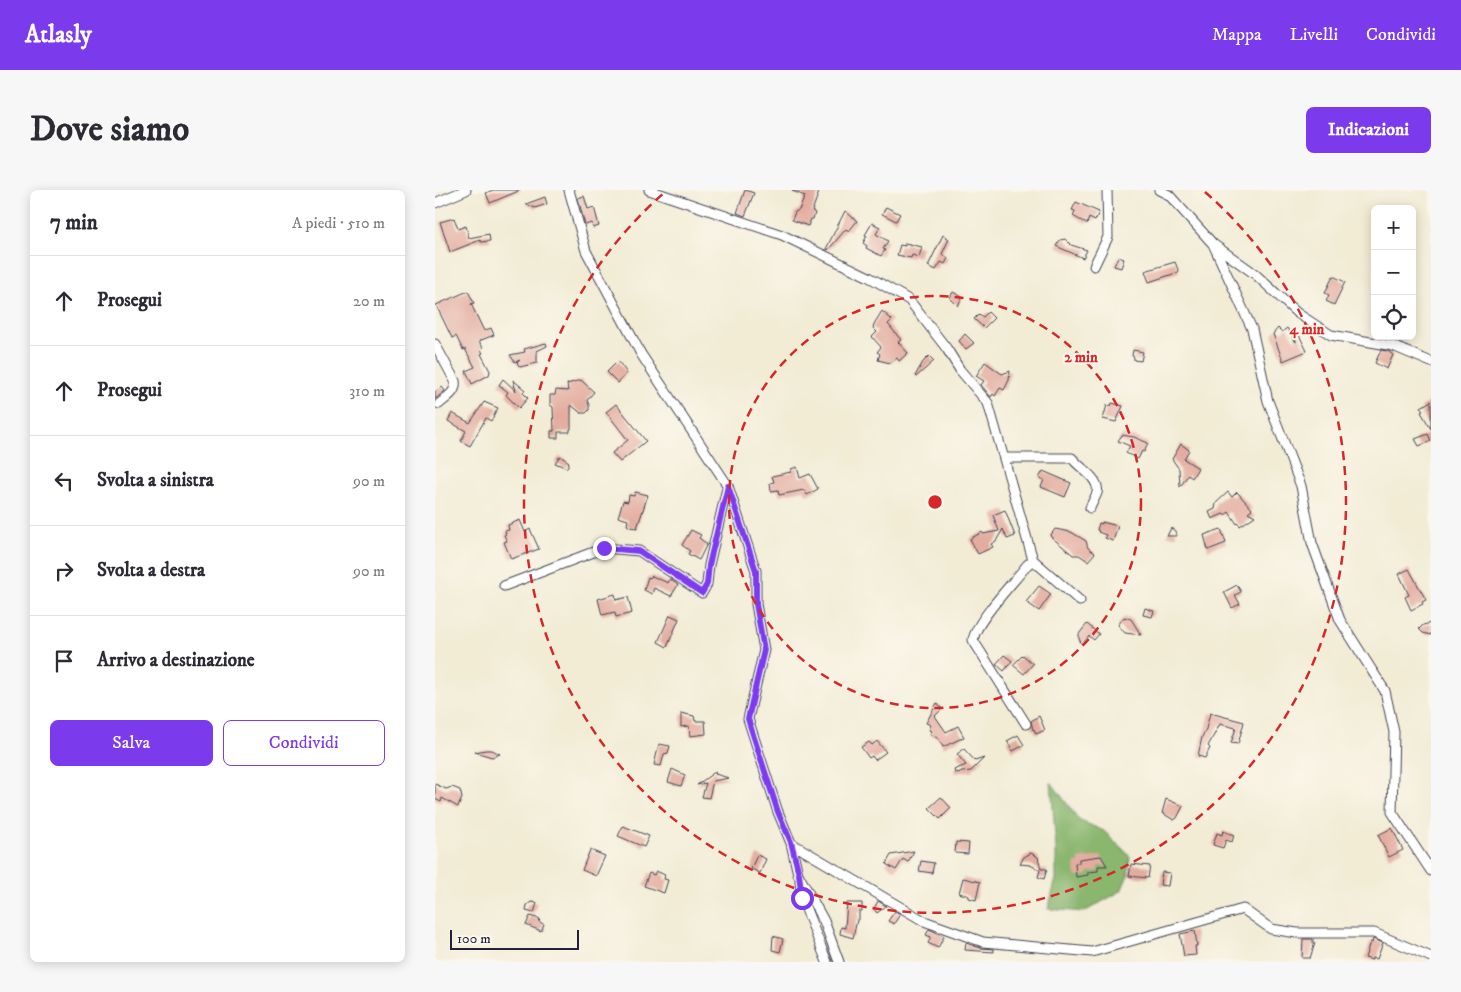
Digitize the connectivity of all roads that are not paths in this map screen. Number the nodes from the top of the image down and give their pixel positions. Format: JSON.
{"nodes":[{"id":1,"x":466,"y":190,"type":"edge"},
{"id":2,"x":569,"y":190,"type":"edge"},
{"id":3,"x":649,"y":190,"type":"edge"},
{"id":4,"x":1107,"y":190,"type":"edge"},
{"id":5,"x":1159,"y":190,"type":"edge"},
{"id":6,"x":435,"y":203,"type":"edge"},
{"id":7,"x":1213,"y":244,"type":"junction"},
{"id":8,"x":1094,"y":266,"type":"dead end"},
{"id":9,"x":435,"y":344,"type":"edge"},
{"id":10,"x":1431,"y":362,"type":"edge"},
{"id":11,"x":439,"y":404,"type":"dead end"},
{"id":12,"x":1004,"y":458,"type":"junction"},
{"id":13,"x":728,"y":486,"type":"junction"},
{"id":14,"x":1090,"y":508,"type":"dead end"},
{"id":15,"x":1033,"y":560,"type":"junction"},
{"id":16,"x":504,"y":586,"type":"dead end"},
{"id":17,"x":1080,"y":601,"type":"dead end"},
{"id":18,"x":1026,"y":724,"type":"dead end"},
{"id":19,"x":791,"y":842,"type":"junction"},
{"id":20,"x":1431,"y":871,"type":"edge"},
{"id":21,"x":799,"y":874,"type":"junction"},
{"id":22,"x":1431,"y":957,"type":"edge"},
{"id":23,"x":827,"y":962,"type":"edge"},
{"id":24,"x":839,"y":962,"type":"edge"}],
"edges":[{"from":1,"to":6,"type":"street"},
{"from":2,"to":13,"type":"street"},
{"from":3,"to":12,"type":"street"},
{"from":4,"to":8,"type":"street"},
{"from":5,"to":7,"type":"street"},
{"from":7,"to":10,"type":"street"},
{"from":7,"to":20,"type":"street"},
{"from":9,"to":11,"type":"street"},
{"from":12,"to":14,"type":"street"},
{"from":12,"to":15,"type":"street"},
{"from":13,"to":16,"type":"street"},
{"from":13,"to":19,"type":"street"},
{"from":15,"to":17,"type":"street"},
{"from":15,"to":18,"type":"street"},
{"from":19,"to":21,"type":"street"},
{"from":19,"to":22,"type":"street"},
{"from":21,"to":23,"type":"street"},
{"from":21,"to":24,"type":"street"}]}
